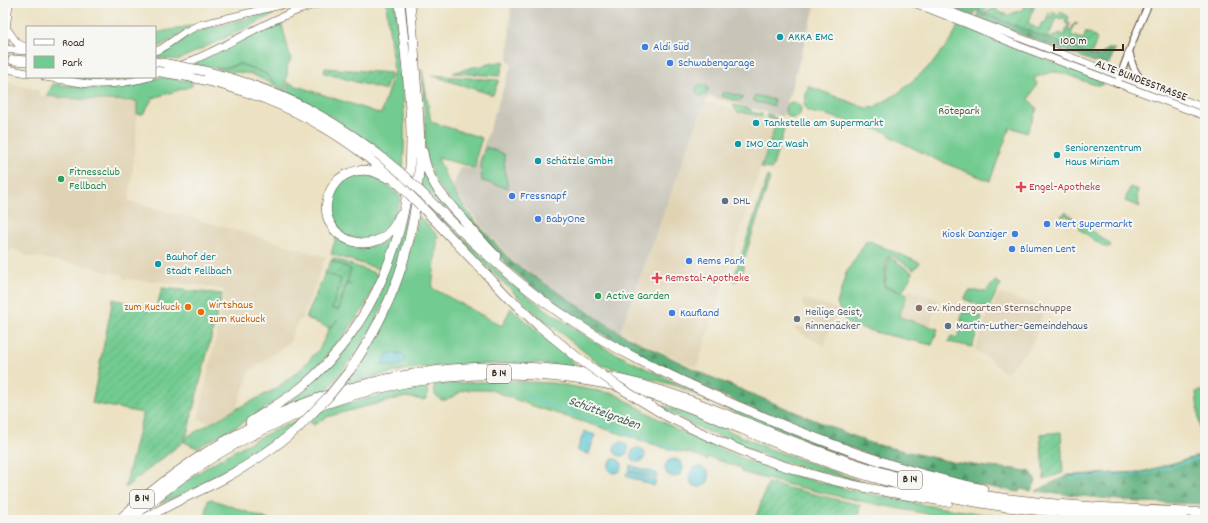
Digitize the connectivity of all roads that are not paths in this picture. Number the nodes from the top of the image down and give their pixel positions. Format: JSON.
{"nodes":[{"id":1,"x":9,"y":3,"type":"edge"},
{"id":2,"x":289,"y":3,"type":"edge"},
{"id":3,"x":321,"y":3,"type":"edge"},
{"id":4,"x":914,"y":3,"type":"edge"},
{"id":5,"x":928,"y":3,"type":"edge"},
{"id":6,"x":1149,"y":3,"type":"edge"},
{"id":7,"x":399,"y":4,"type":"edge"},
{"id":8,"x":411,"y":5,"type":"edge"},
{"id":9,"x":7,"y":29,"type":"junction"},
{"id":10,"x":4,"y":49,"type":"edge"},
{"id":11,"x":26,"y":49,"type":"edge"},
{"id":12,"x":26,"y":50,"type":"edge"},
{"id":13,"x":156,"y":51,"type":"edge"},
{"id":14,"x":1129,"y":52,"type":"junction"},
{"id":15,"x":7,"y":60,"type":"edge"},
{"id":16,"x":26,"y":61,"type":"edge"},
{"id":17,"x":156,"y":62,"type":"edge"},
{"id":18,"x":4,"y":68,"type":"edge"},
{"id":19,"x":156,"y":71,"type":"edge"},
{"id":20,"x":26,"y":73,"type":"edge"},
{"id":21,"x":156,"y":76,"type":"edge"},
{"id":22,"x":1120,"y":76,"type":"junction"},
{"id":23,"x":51,"y":78,"type":"edge"},
{"id":24,"x":146,"y":78,"type":"edge"},
{"id":25,"x":1117,"y":84,"type":"junction"},
{"id":26,"x":1150,"y":87,"type":"junction"},
{"id":27,"x":1205,"y":108,"type":"edge"},
{"id":28,"x":1205,"y":116,"type":"edge"},
{"id":29,"x":419,"y":137,"type":"junction"},
{"id":30,"x":398,"y":179,"type":"junction"},
{"id":31,"x":405,"y":208,"type":"junction"},
{"id":32,"x":508,"y":273,"type":"junction"},
{"id":33,"x":236,"y":434,"type":"junction"},
{"id":34,"x":1007,"y":498,"type":"junction"},
{"id":35,"x":1031,"y":510,"type":"junction"},
{"id":36,"x":1205,"y":513,"type":"edge"},
{"id":37,"x":119,"y":520,"type":"edge"},
{"id":38,"x":130,"y":520,"type":"edge"},
{"id":39,"x":143,"y":520,"type":"edge"},
{"id":40,"x":1184,"y":520,"type":"edge"}],
"edges":[{"from":1,"to":9,"type":"main road"},
{"from":2,"to":13,"type":"main road"},
{"from":3,"to":21,"type":"main road"},
{"from":4,"to":25,"type":"main road","name":"ALTE BUNDESSTRASSE"},
{"from":5,"to":22,"type":"main road","name":"ALTE BUNDESSTRASSE"},
{"from":6,"to":14,"type":"street"},
{"from":7,"to":31,"type":"highway"},
{"from":8,"to":29,"type":"highway"},
{"from":9,"to":10,"type":"main road"},
{"from":9,"to":11,"type":"main road"},
{"from":10,"to":12,"type":"main road"},
{"from":10,"to":15,"type":"main road"},
{"from":14,"to":22,"type":"street"},
{"from":14,"to":26,"type":"street"},
{"from":15,"to":16,"type":"highway"},
{"from":15,"to":18,"type":"main road"},
{"from":17,"to":30,"type":"highway","bridge":true},
{"from":18,"to":20,"type":"main road"},
{"from":19,"to":30,"type":"highway","bridge":true},
{"from":22,"to":25,"type":"street"},
{"from":22,"to":26,"type":"main road","name":"ALTE BUNDESSTRASSE"},
{"from":23,"to":24,"type":"main road"},
{"from":25,"to":28,"type":"main road","name":"ALTE BUNDESSTRASSE"},
{"from":26,"to":27,"type":"main road","name":"ALTE BUNDESSTRASSE"},
{"from":29,"to":32,"type":"highway"},
{"from":29,"to":39,"type":"highway","bridge":true},
{"from":30,"to":31,"type":"highway"},
{"from":30,"to":32,"type":"highway","bridge":true},
{"from":30,"to":35,"type":"highway","bridge":true},
{"from":31,"to":33,"type":"highway"},
{"from":32,"to":34,"type":"highway"},
{"from":33,"to":34,"type":"highway","number":"B 14"},
{"from":33,"to":37,"type":"highway","number":"B 14"},
{"from":34,"to":36,"type":"highway","number":"B 14"},
{"from":35,"to":38,"type":"highway","number":"B 14"},
{"from":35,"to":40,"type":"highway","number":"B 14"}]}
